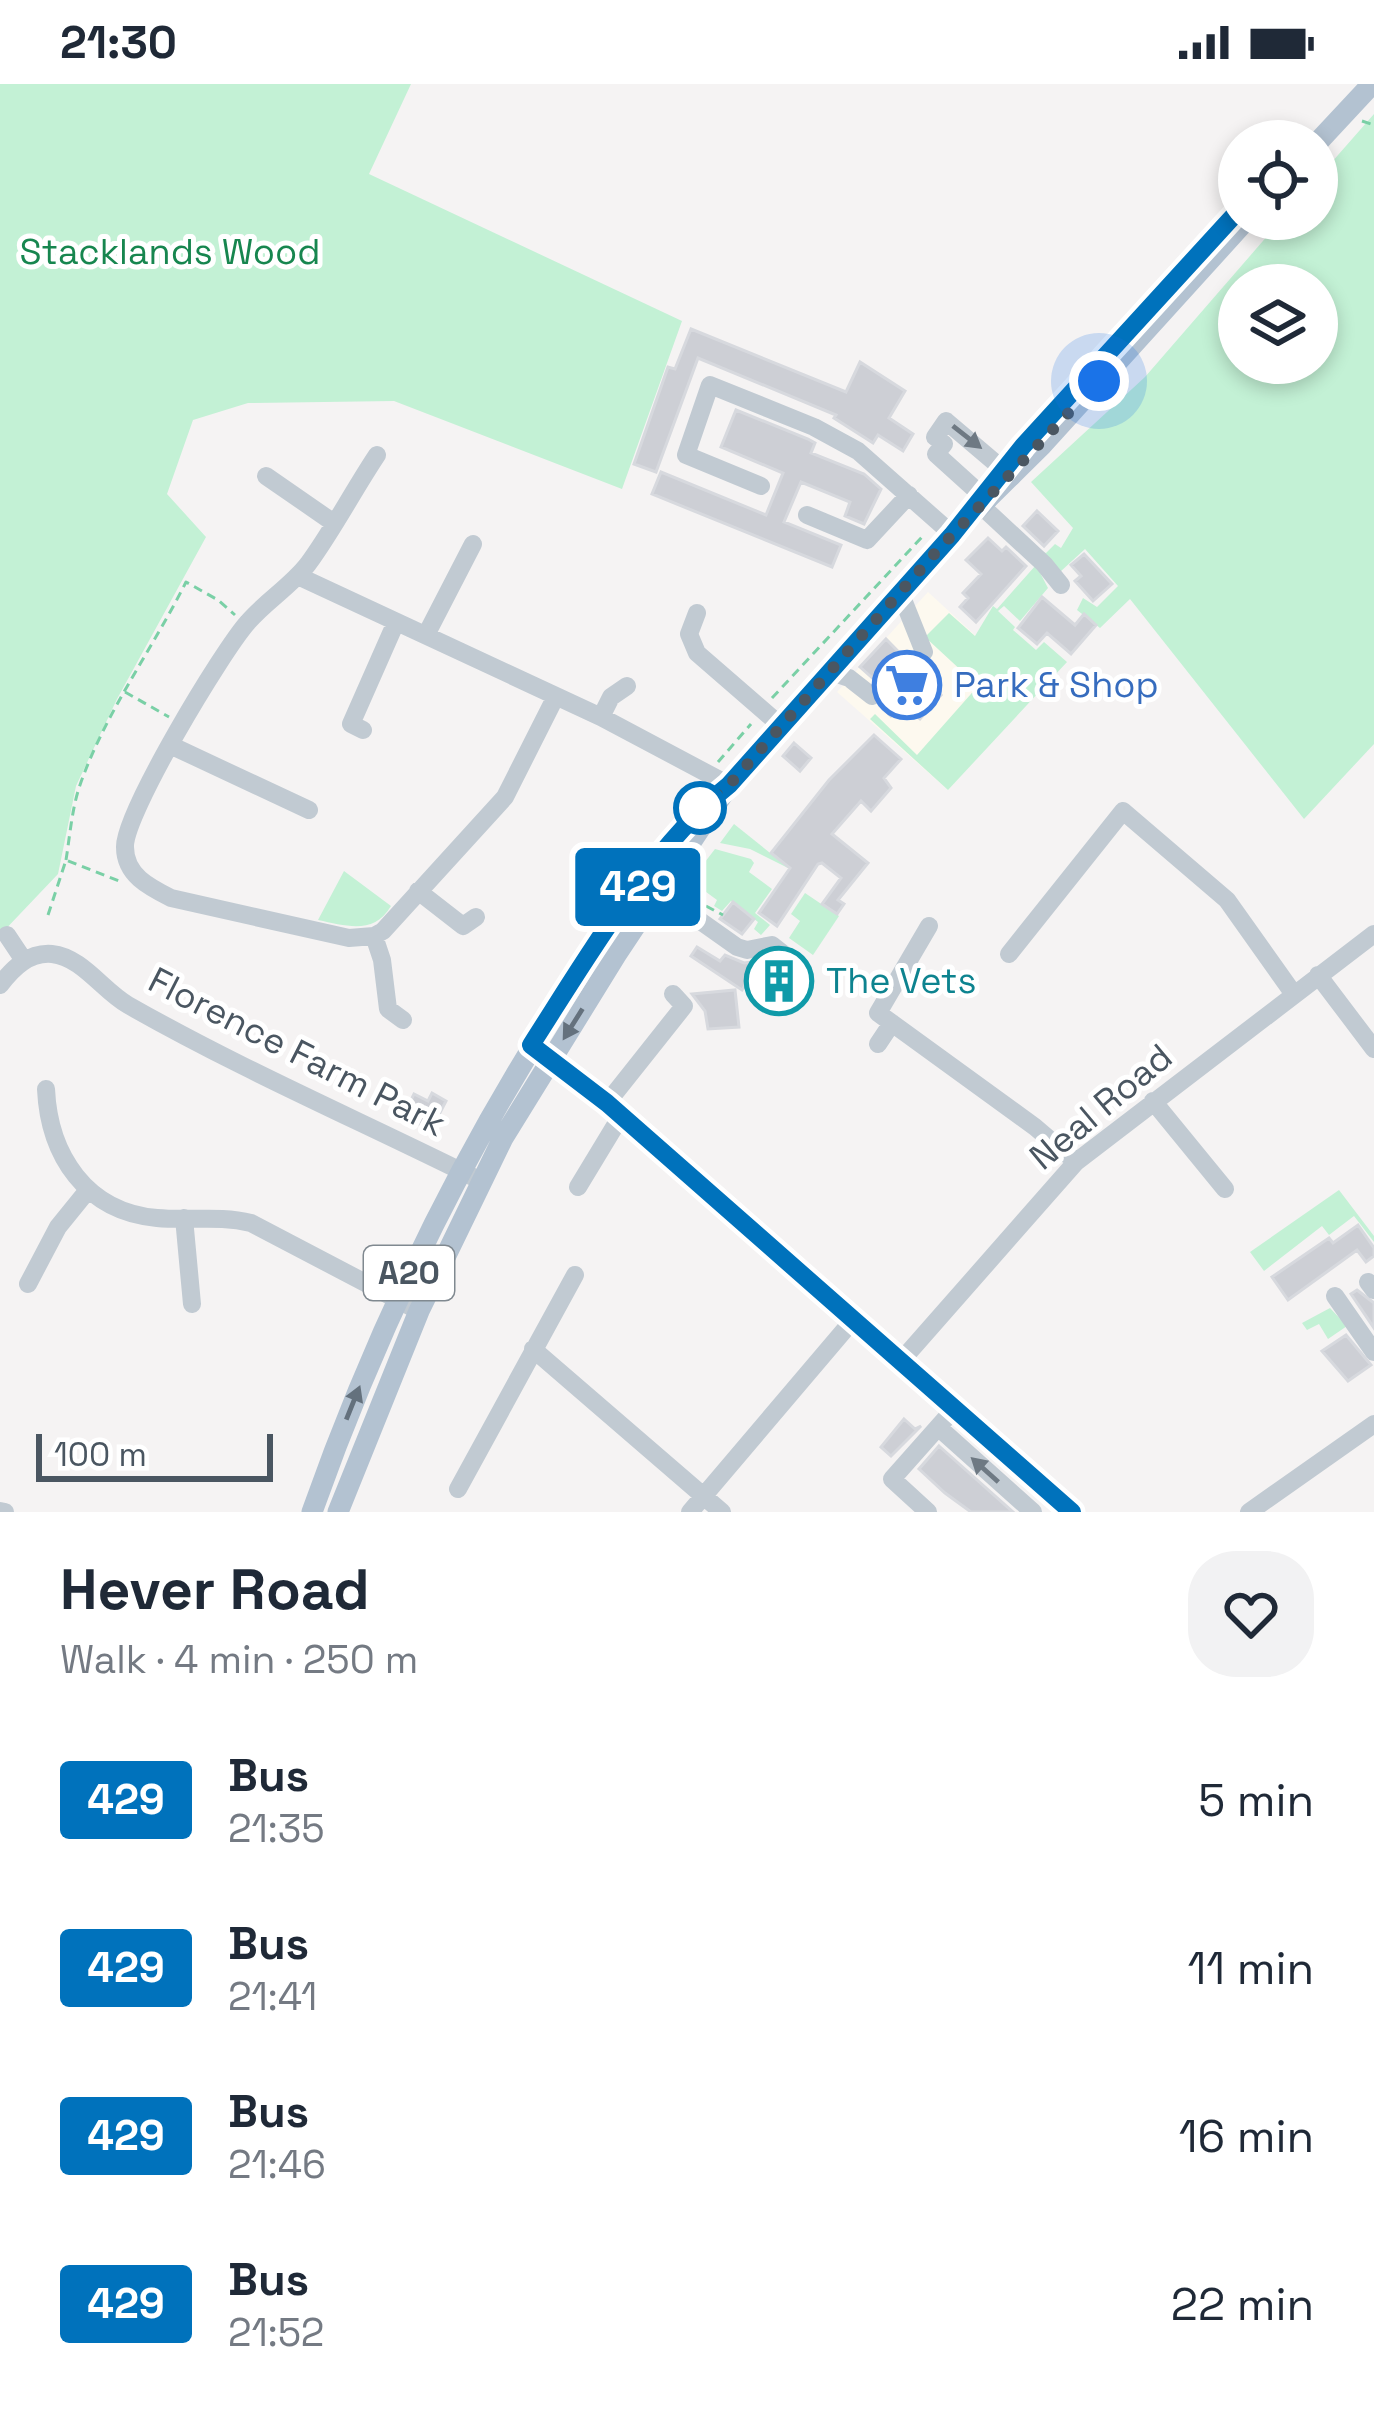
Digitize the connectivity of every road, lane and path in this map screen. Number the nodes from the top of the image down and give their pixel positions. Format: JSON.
{"nodes":[{"id":1,"x":1353,"y":84,"type":"edge"},
{"id":2,"x":1372,"y":84,"type":"edge"},
{"id":3,"x":1320,"y":120,"type":"edge"},
{"id":4,"x":1338,"y":120,"type":"edge"},
{"id":5,"x":1218,"y":234,"type":"edge"},
{"id":6,"x":1226,"y":240,"type":"edge"},
{"id":7,"x":376,"y":455,"type":"dead end"},
{"id":8,"x":365,"y":473,"type":"junction"},
{"id":9,"x":1008,"y":473,"type":"junction"},
{"id":10,"x":266,"y":476,"type":"dead end"},
{"id":11,"x":386,"y":486,"type":"dead end"},
{"id":12,"x":761,"y":486,"type":"dead end"},
{"id":13,"x":909,"y":495,"type":"junction"},
{"id":14,"x":982,"y":501,"type":"junction"},
{"id":15,"x":807,"y":515,"type":"dead end"},
{"id":16,"x":334,"y":523,"type":"junction"},
{"id":17,"x":952,"y":535,"type":"junction"},
{"id":18,"x":922,"y":537,"type":"dead end"},
{"id":19,"x":443,"y":550,"type":"dead end"},
{"id":20,"x":298,"y":576,"type":"junction"},
{"id":21,"x":1061,"y":585,"type":"dead end"},
{"id":22,"x":900,"y":592,"type":"junction"},
{"id":23,"x":697,"y":613,"type":"dead end"},
{"id":24,"x":397,"y":622,"type":"junction"},
{"id":25,"x":245,"y":625,"type":"junction"},
{"id":26,"x":426,"y":634,"type":"junction"},
{"id":27,"x":924,"y":652,"type":"dead end"},
{"id":28,"x":828,"y":671,"type":"junction"},
{"id":29,"x":627,"y":686,"type":"dead end"},
{"id":30,"x":124,"y":691,"type":"junction"},
{"id":31,"x":556,"y":696,"type":"junction"},
{"id":32,"x":872,"y":696,"type":"dead end"},
{"id":33,"x":601,"y":716,"type":"junction"},
{"id":34,"x":771,"y":717,"type":"junction"},
{"id":35,"x":182,"y":724,"type":"junction"},
{"id":36,"x":363,"y":730,"type":"dead end"},
{"id":37,"x":746,"y":730,"type":"dead end"},
{"id":38,"x":170,"y":745,"type":"junction"},
{"id":39,"x":729,"y":785,"type":"junction"},
{"id":40,"x":289,"y":800,"type":"junction"},
{"id":41,"x":309,"y":810,"type":"dead end"},
{"id":42,"x":280,"y":820,"type":"dead end"},
{"id":43,"x":66,"y":860,"type":"junction"},
{"id":44,"x":145,"y":885,"type":"junction"},
{"id":45,"x":650,"y":886,"type":"junction"},
{"id":46,"x":418,"y":891,"type":"junction"},
{"id":47,"x":48,"y":915,"type":"dead end"},
{"id":48,"x":476,"y":916,"type":"dead end"},
{"id":49,"x":641,"y":916,"type":"junction"},
{"id":50,"x":929,"y":926,"type":"dead end"},
{"id":51,"x":7,"y":934,"type":"dead end"},
{"id":52,"x":1374,"y":934,"type":"edge"},
{"id":53,"x":374,"y":937,"type":"junction"},
{"id":54,"x":1009,"y":954,"type":"dead end"},
{"id":55,"x":786,"y":956,"type":"dead end"},
{"id":56,"x":23,"y":959,"type":"junction"},
{"id":57,"x":1318,"y":975,"type":"junction"},
{"id":58,"x":0,"y":985,"type":"edge"},
{"id":59,"x":1293,"y":993,"type":"junction"},
{"id":60,"x":684,"y":1005,"type":"dead end"},
{"id":61,"x":403,"y":1020,"type":"dead end"},
{"id":62,"x":892,"y":1023,"type":"junction"},
{"id":63,"x":878,"y":1044,"type":"dead end"},
{"id":64,"x":531,"y":1045,"type":"junction"},
{"id":65,"x":1374,"y":1049,"type":"edge"},
{"id":66,"x":551,"y":1059,"type":"junction"},
{"id":67,"x":1154,"y":1101,"type":"junction"},
{"id":68,"x":68,"y":1104,"type":"dead end"},
{"id":69,"x":614,"y":1109,"type":"junction"},
{"id":70,"x":1076,"y":1162,"type":"junction"},
{"id":71,"x":460,"y":1170,"type":"junction"},
{"id":72,"x":481,"y":1181,"type":"junction"},
{"id":73,"x":578,"y":1187,"type":"dead end"},
{"id":74,"x":1225,"y":1189,"type":"dead end"},
{"id":75,"x":88,"y":1190,"type":"junction"},
{"id":76,"x":184,"y":1218,"type":"junction"},
{"id":77,"x":575,"y":1275,"type":"dead end"},
{"id":78,"x":190,"y":1281,"type":"junction"},
{"id":79,"x":167,"y":1283,"type":"dead end"},
{"id":80,"x":28,"y":1284,"type":"dead end"},
{"id":81,"x":1336,"y":1296,"type":"dead end"},
{"id":82,"x":397,"y":1300,"type":"junction"},
{"id":83,"x":192,"y":1304,"type":"dead end"},
{"id":84,"x":419,"y":1311,"type":"junction"},
{"id":85,"x":853,"y":1320,"type":"junction"},
{"id":86,"x":533,"y":1349,"type":"junction"},
{"id":87,"x":1374,"y":1352,"type":"edge"},
{"id":88,"x":901,"y":1361,"type":"junction"},
{"id":89,"x":955,"y":1408,"type":"junction"},
{"id":90,"x":1374,"y":1424,"type":"edge"},
{"id":91,"x":938,"y":1427,"type":"junction"},
{"id":92,"x":458,"y":1489,"type":"dead end"},
{"id":93,"x":696,"y":1504,"type":"edge"},
{"id":94,"x":312,"y":1512,"type":"edge"},
{"id":95,"x":338,"y":1512,"type":"edge"},
{"id":96,"x":722,"y":1512,"type":"edge"},
{"id":97,"x":928,"y":1512,"type":"edge"},
{"id":98,"x":1033,"y":1512,"type":"edge"},
{"id":99,"x":1072,"y":1512,"type":"edge"},
{"id":100,"x":1250,"y":1512,"type":"edge"}],
"edges":[{"from":1,"to":3,"type":"main road"},
{"from":2,"to":4,"type":"main road"},
{"from":5,"to":9,"type":"main road","number":"A20"},
{"from":6,"to":9,"type":"main road","number":"A20"},
{"from":7,"to":8,"type":"street"},
{"from":8,"to":11,"type":"street"},
{"from":8,"to":16,"type":"street"},
{"from":9,"to":14,"type":"main road","number":"A20"},
{"from":14,"to":9,"type":"street","one_way":true},
{"from":10,"to":16,"type":"street"},
{"from":12,"to":13,"type":"street"},
{"from":13,"to":15,"type":"street"},
{"from":13,"to":17,"type":"street"},
{"from":14,"to":17,"type":"main road","number":"A20"},
{"from":14,"to":21,"type":"street"},
{"from":16,"to":20,"type":"street"},
{"from":17,"to":22,"type":"main road","number":"A20"},
{"from":18,"to":34,"type":"path"},
{"from":19,"to":26,"type":"street"},
{"from":20,"to":24,"type":"street"},
{"from":20,"to":25,"type":"street"},
{"from":22,"to":27,"type":"street"},
{"from":22,"to":28,"type":"main road","number":"A20"},
{"from":23,"to":34,"type":"street"},
{"from":24,"to":26,"type":"street"},
{"from":24,"to":36,"type":"street"},
{"from":25,"to":30,"type":"path"},
{"from":25,"to":35,"type":"street"},
{"from":26,"to":31,"type":"street"},
{"from":28,"to":32,"type":"street"},
{"from":28,"to":34,"type":"main road","number":"A20"},
{"from":29,"to":33,"type":"street"},
{"from":30,"to":35,"type":"path"},
{"from":30,"to":43,"type":"path"},
{"from":31,"to":33,"type":"street"},
{"from":31,"to":46,"type":"street"},
{"from":33,"to":39,"type":"street"},
{"from":34,"to":37,"type":"path"},
{"from":34,"to":39,"type":"main road","number":"A20"},
{"from":35,"to":38,"type":"street"},
{"from":38,"to":40,"type":"street"},
{"from":38,"to":44,"type":"street"},
{"from":39,"to":45,"type":"main road","number":"A20"},
{"from":40,"to":41,"type":"street"},
{"from":40,"to":42,"type":"street"},
{"from":43,"to":44,"type":"path"},
{"from":43,"to":47,"type":"path"},
{"from":44,"to":53,"type":"street"},
{"from":45,"to":49,"type":"main road","number":"A20"},
{"from":45,"to":55,"type":"street"},
{"from":46,"to":48,"type":"street"},
{"from":46,"to":53,"type":"street"},
{"from":49,"to":64,"type":"main road","number":"A20"},
{"from":49,"to":66,"type":"main road","number":"A20","one_way":true},
{"from":50,"to":62,"type":"street"},
{"from":51,"to":56,"type":"street"},
{"from":52,"to":57,"type":"street","name":"Neal Road"},
{"from":53,"to":61,"type":"street"},
{"from":54,"to":59,"type":"street"},
{"from":56,"to":58,"type":"street"},
{"from":56,"to":71,"type":"street","name":"Florence Farm Park"},
{"from":57,"to":59,"type":"street","name":"Neal Road"},
{"from":57,"to":65,"type":"street"},
{"from":59,"to":67,"type":"street","name":"Neal Road"},
{"from":60,"to":69,"type":"street"},
{"from":62,"to":63,"type":"street"},
{"from":62,"to":70,"type":"street"},
{"from":64,"to":66,"type":"street"},
{"from":64,"to":71,"type":"main road","number":"A20"},
{"from":66,"to":69,"type":"street"},
{"from":66,"to":72,"type":"main road","number":"A20"},
{"from":67,"to":70,"type":"street","name":"Neal Road"},
{"from":67,"to":74,"type":"street"},
{"from":68,"to":75,"type":"street"},
{"from":69,"to":73,"type":"street"},
{"from":69,"to":85,"type":"street"},
{"from":70,"to":88,"type":"street","name":"Neal Road"},
{"from":71,"to":72,"type":"street","name":"Florence Farm Park"},
{"from":71,"to":82,"type":"main road","number":"A20"},
{"from":72,"to":84,"type":"main road","number":"A20"},
{"from":75,"to":76,"type":"street"},
{"from":75,"to":80,"type":"street"},
{"from":76,"to":78,"type":"street"},
{"from":76,"to":82,"type":"street"},
{"from":77,"to":86,"type":"street"},
{"from":78,"to":79,"type":"street"},
{"from":78,"to":83,"type":"street"},
{"from":81,"to":87,"type":"street"},
{"from":82,"to":84,"type":"street"},
{"from":94,"to":82,"type":"main road","number":"A20","one_way":true},
{"from":84,"to":95,"type":"main road","number":"A20"},
{"from":85,"to":88,"type":"street"},
{"from":85,"to":93,"type":"street"},
{"from":86,"to":92,"type":"street"},
{"from":86,"to":93,"type":"street"},
{"from":88,"to":89,"type":"street"},
{"from":89,"to":91,"type":"street"},
{"from":89,"to":99,"type":"street"},
{"from":90,"to":100,"type":"street"},
{"from":91,"to":97,"type":"street"},
{"from":98,"to":91,"type":"street","one_way":true},
{"from":93,"to":96,"type":"street"}]}
